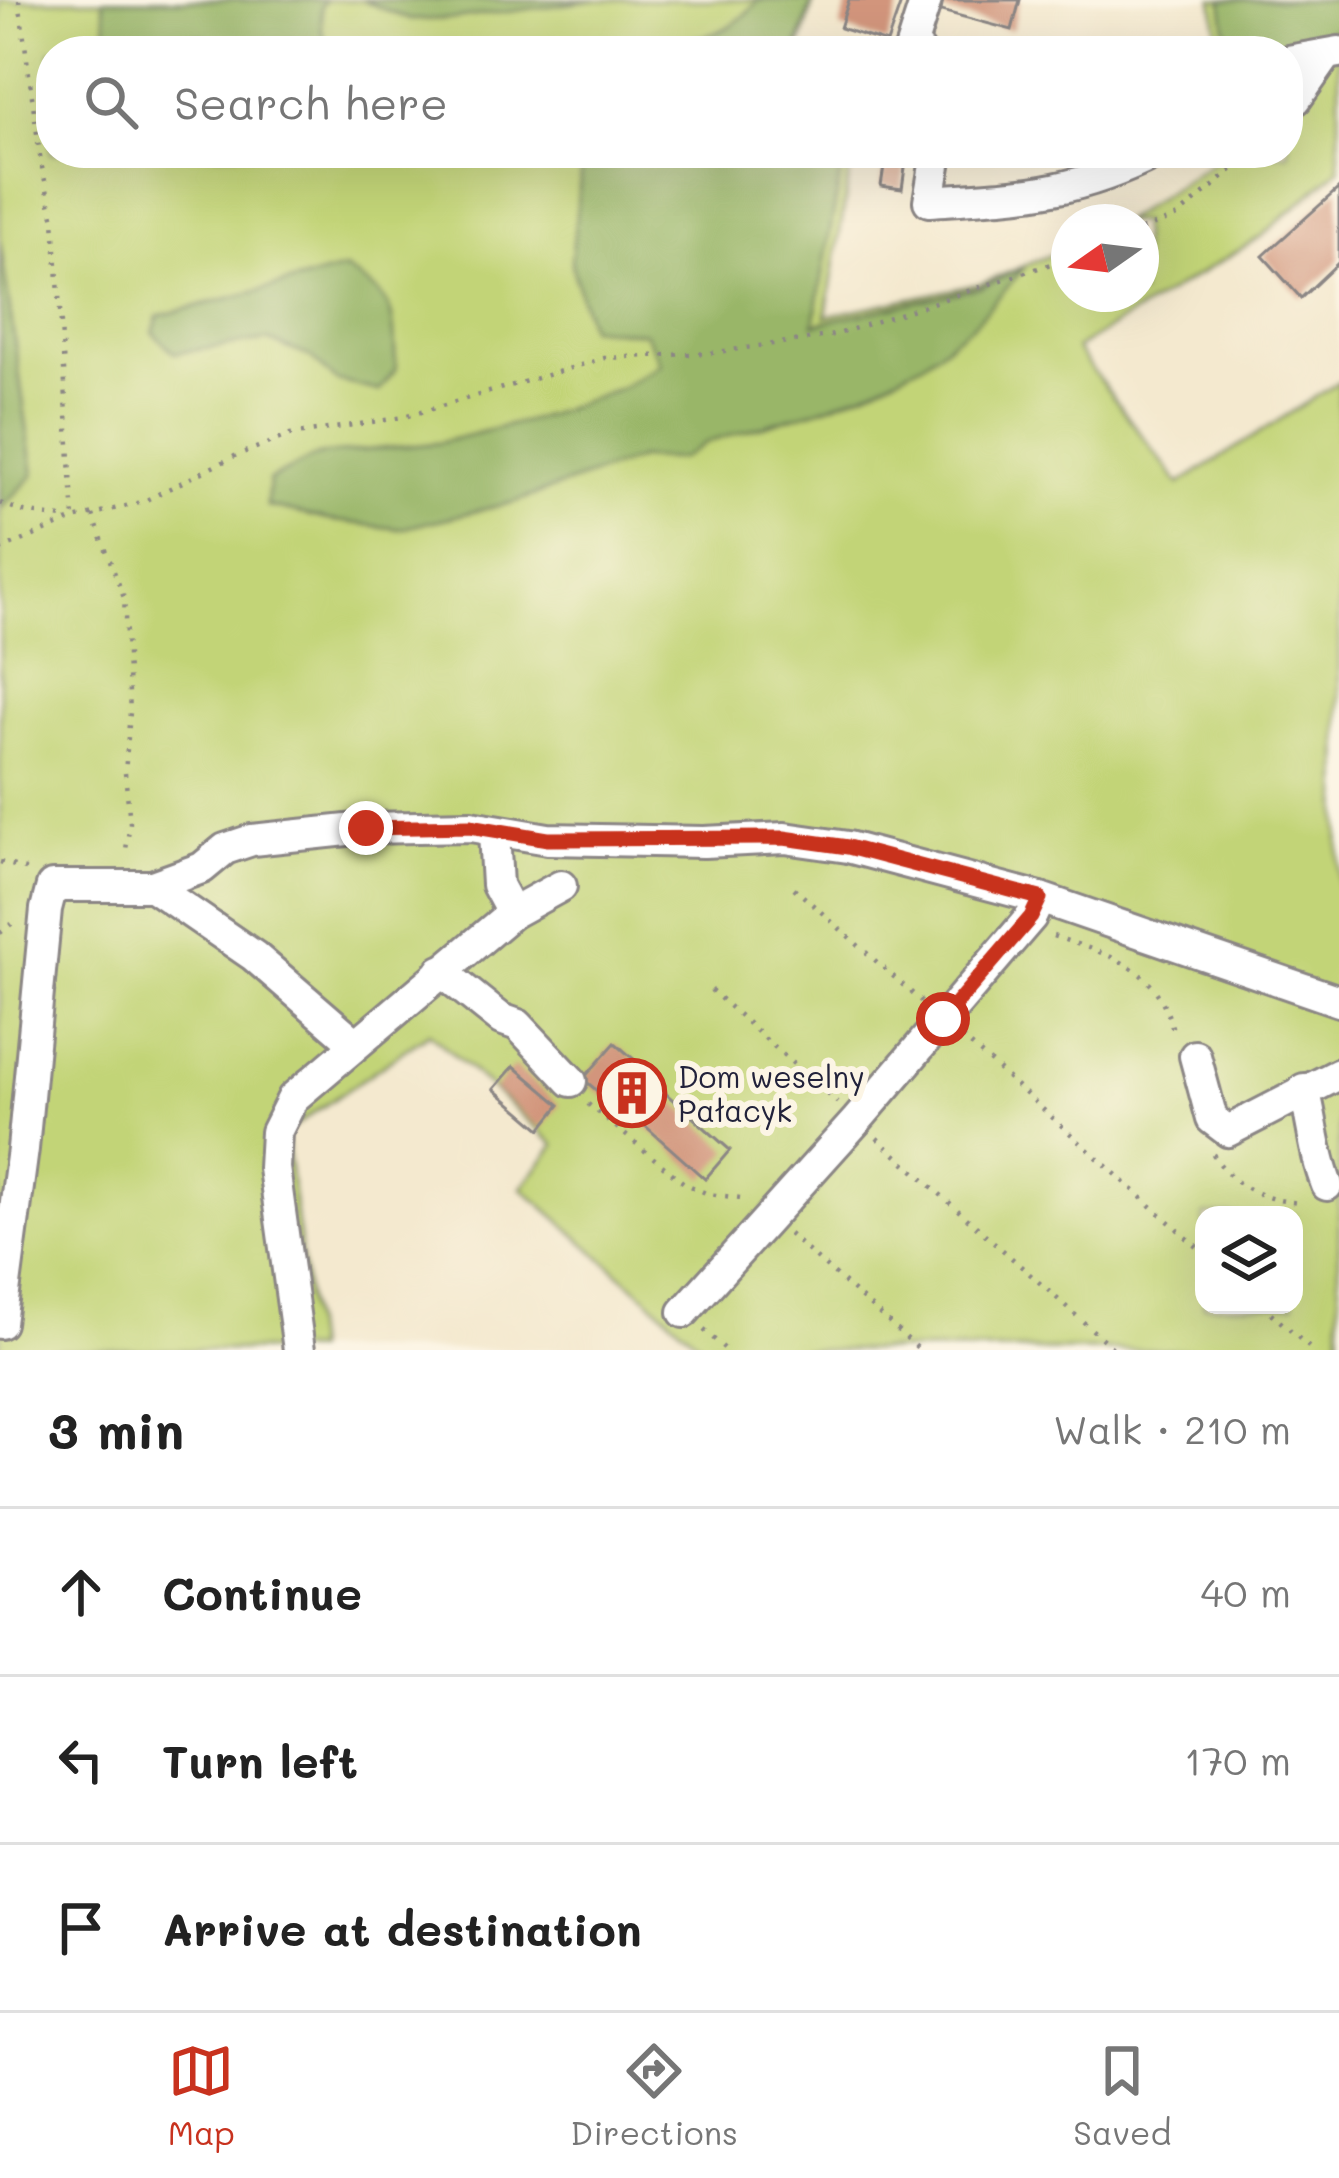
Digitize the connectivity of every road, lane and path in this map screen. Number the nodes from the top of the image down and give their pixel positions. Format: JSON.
{"nodes":[{"id":1,"x":19,"y":0,"type":"edge"},
{"id":2,"x":926,"y":0,"type":"edge"},
{"id":3,"x":914,"y":36,"type":"edge"},
{"id":4,"x":1333,"y":54,"type":"edge"},
{"id":5,"x":1303,"y":59,"type":"edge"},
{"id":6,"x":1303,"y":90,"type":"edge"},
{"id":7,"x":36,"y":126,"type":"edge"},
{"id":8,"x":42,"y":168,"type":"edge"},
{"id":9,"x":934,"y":168,"type":"edge"},
{"id":10,"x":1124,"y":168,"type":"edge"},
{"id":11,"x":1234,"y":168,"type":"edge"},
{"id":12,"x":1159,"y":223,"type":"edge"},
{"id":13,"x":1051,"y":264,"type":"edge"},
{"id":14,"x":0,"y":503,"type":"edge"},
{"id":15,"x":93,"y":515,"type":"junction"},
{"id":16,"x":74,"y":519,"type":"junction"},
{"id":17,"x":0,"y":550,"type":"edge"},
{"id":18,"x":494,"y":833,"type":"junction"},
{"id":19,"x":120,"y":885,"type":"junction"},
{"id":20,"x":152,"y":886,"type":"junction"},
{"id":21,"x":561,"y":886,"type":"dead end"},
{"id":22,"x":794,"y":888,"type":"dead end"},
{"id":23,"x":1040,"y":898,"type":"junction"},
{"id":24,"x":512,"y":913,"type":"junction"},
{"id":25,"x":441,"y":971,"type":"junction"},
{"id":26,"x":711,"y":990,"type":"dead end"},
{"id":27,"x":1339,"y":1000,"type":"edge"},
{"id":28,"x":943,"y":1019,"type":"junction"},
{"id":29,"x":356,"y":1045,"type":"junction"},
{"id":30,"x":1196,"y":1056,"type":"dead end"},
{"id":31,"x":1339,"y":1074,"type":"edge"},
{"id":32,"x":572,"y":1081,"type":"dead end"},
{"id":33,"x":1304,"y":1089,"type":"junction"},
{"id":34,"x":856,"y":1120,"type":"junction"},
{"id":35,"x":1327,"y":1185,"type":"dead end"},
{"id":36,"x":1195,"y":1245,"type":"edge"},
{"id":37,"x":684,"y":1312,"type":"dead end"},
{"id":38,"x":1272,"y":1314,"type":"edge"},
{"id":39,"x":0,"y":1323,"type":"edge"},
{"id":40,"x":299,"y":1350,"type":"edge"},
{"id":41,"x":1115,"y":1350,"type":"edge"},
{"id":42,"x":1312,"y":1350,"type":"edge"}],
"edges":[{"from":1,"to":7,"type":"path"},
{"from":2,"to":3,"type":"lane"},
{"from":4,"to":5,"type":"lane"},
{"from":4,"to":6,"type":"lane"},
{"from":8,"to":16,"type":"path"},
{"from":9,"to":10,"type":"lane"},
{"from":11,"to":12,"type":"path"},
{"from":13,"to":15,"type":"path"},
{"from":14,"to":16,"type":"path"},
{"from":15,"to":16,"type":"path"},
{"from":15,"to":19,"type":"path"},
{"from":16,"to":17,"type":"path"},
{"from":18,"to":20,"type":"lane"},
{"from":18,"to":23,"type":"lane"},
{"from":18,"to":24,"type":"lane"},
{"from":19,"to":20,"type":"lane"},
{"from":19,"to":39,"type":"lane"},
{"from":20,"to":29,"type":"lane"},
{"from":21,"to":24,"type":"lane"},
{"from":22,"to":28,"type":"path"},
{"from":23,"to":27,"type":"lane"},
{"from":23,"to":28,"type":"lane"},
{"from":24,"to":25,"type":"lane"},
{"from":25,"to":29,"type":"lane"},
{"from":25,"to":32,"type":"lane"},
{"from":26,"to":34,"type":"path"},
{"from":28,"to":34,"type":"lane"},
{"from":28,"to":36,"type":"path"},
{"from":29,"to":40,"type":"lane"},
{"from":30,"to":33,"type":"lane"},
{"from":31,"to":33,"type":"lane"},
{"from":33,"to":35,"type":"lane"},
{"from":34,"to":37,"type":"lane"},
{"from":34,"to":41,"type":"path"},
{"from":38,"to":42,"type":"path"}]}
